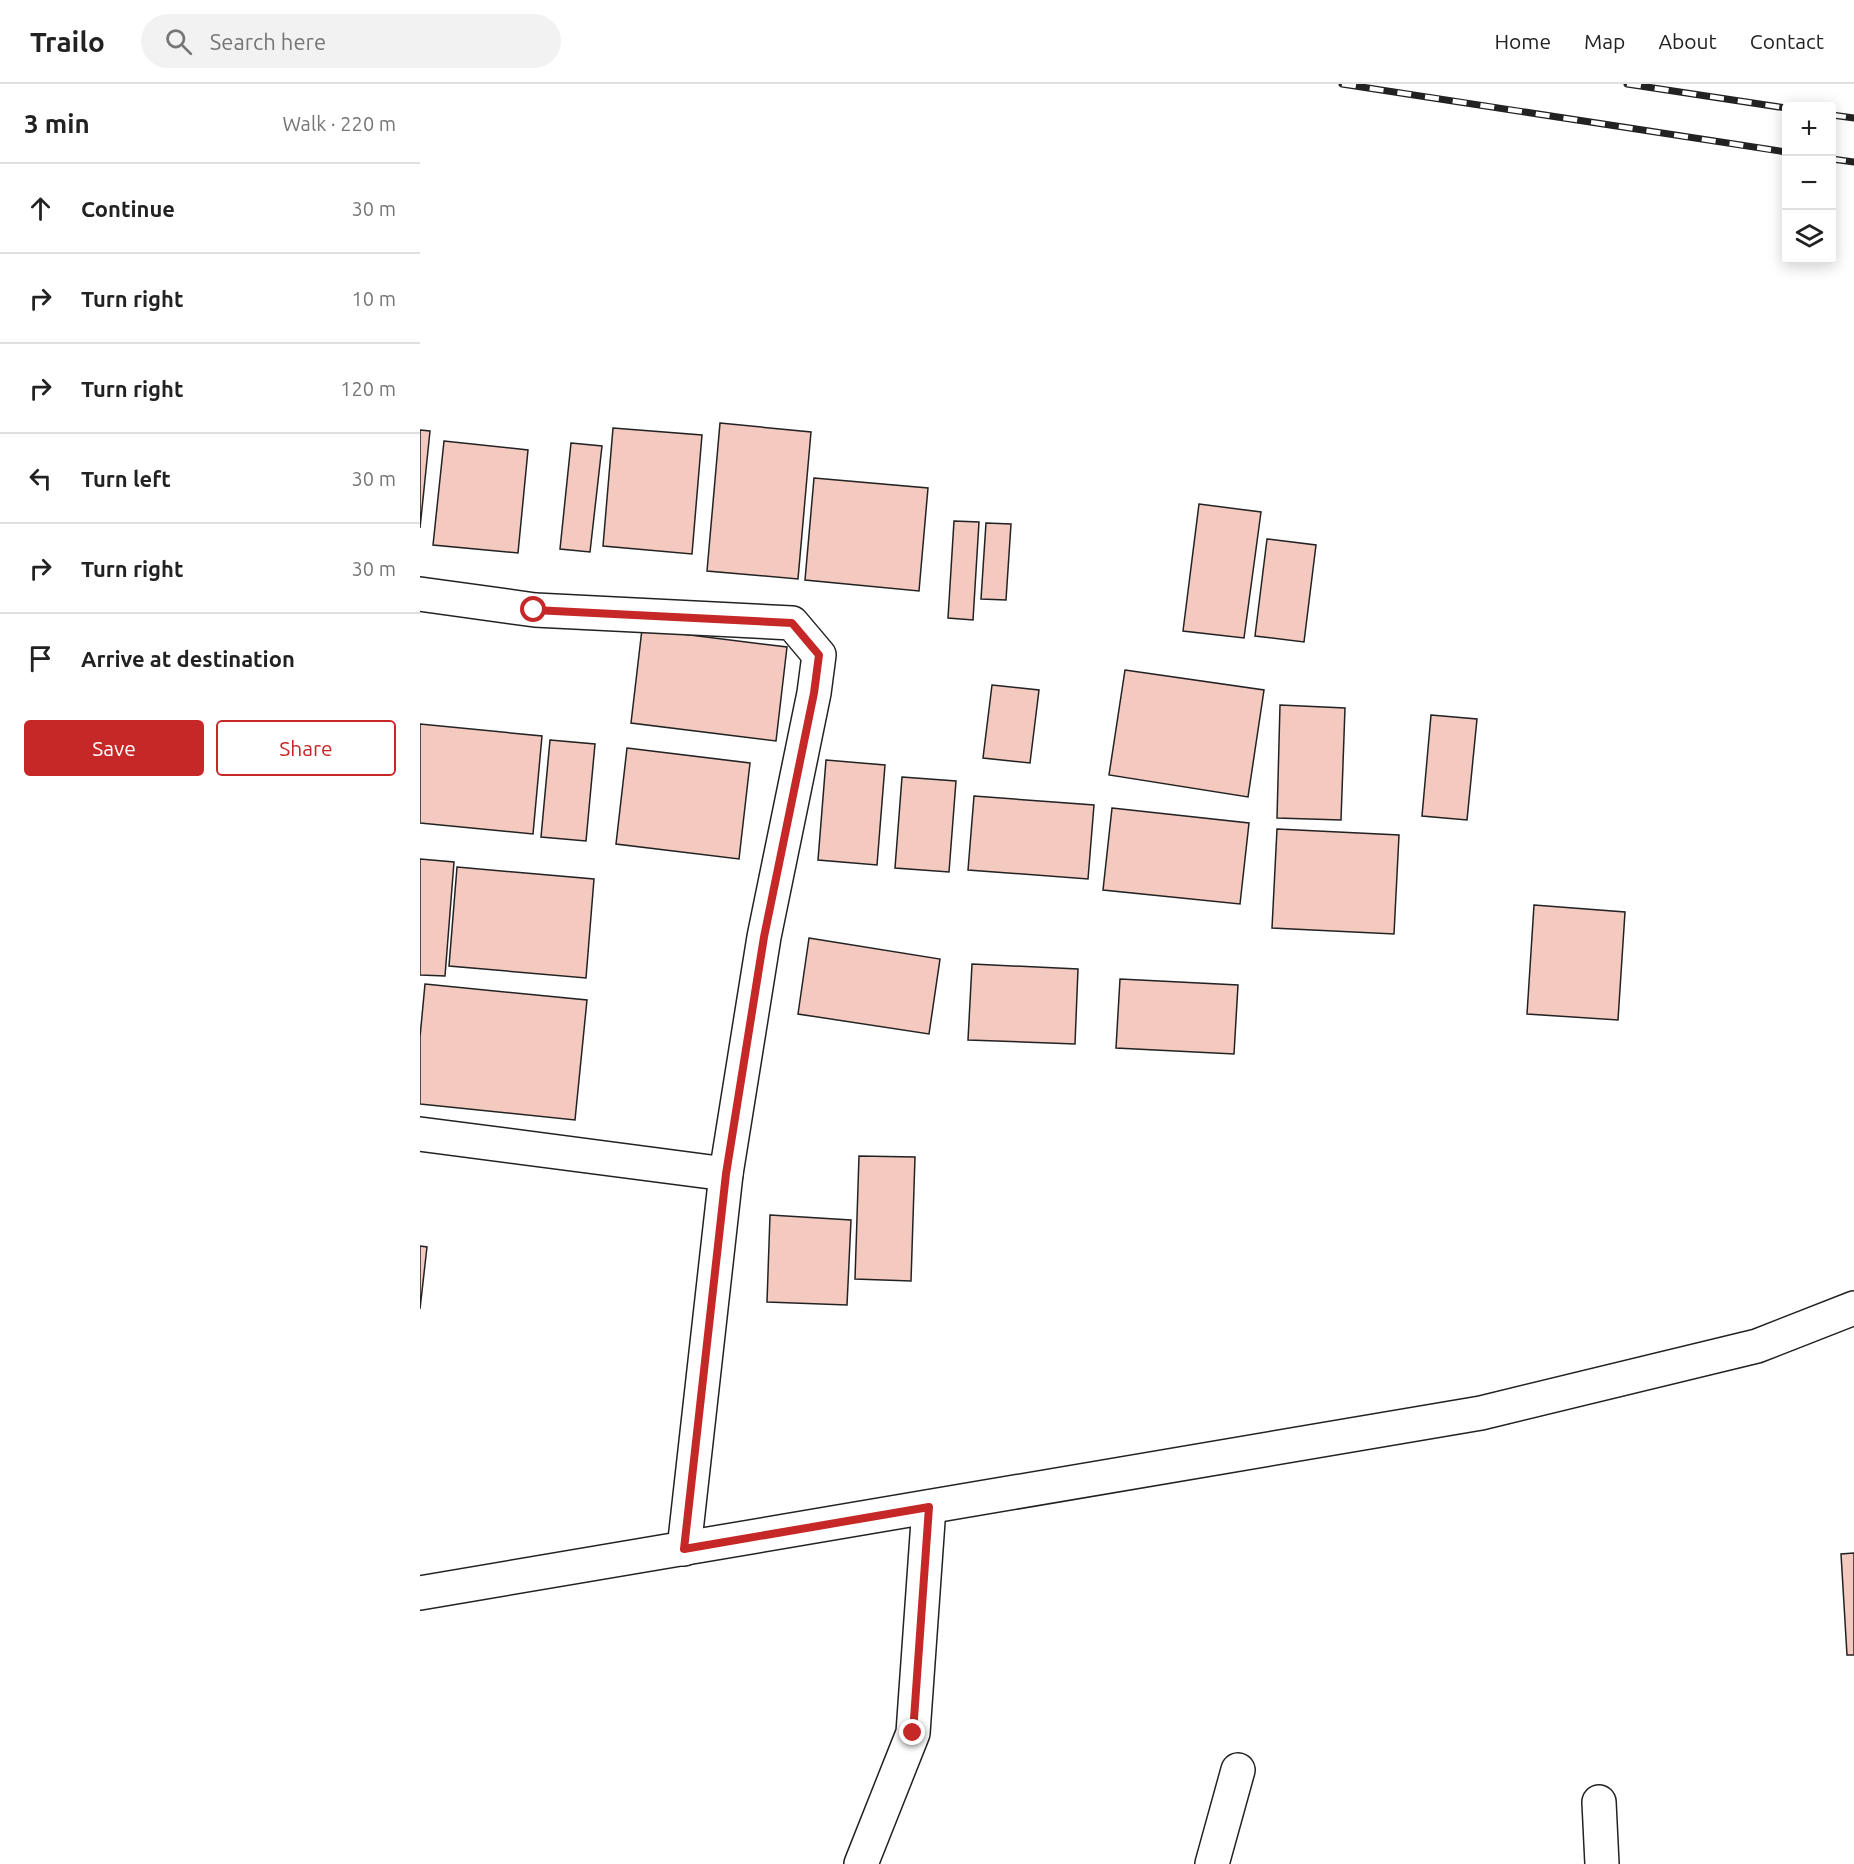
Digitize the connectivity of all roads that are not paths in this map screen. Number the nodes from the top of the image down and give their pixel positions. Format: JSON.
{"nodes":[{"id":1,"x":420,"y":594,"type":"edge"},
{"id":2,"x":420,"y":1134,"type":"edge"},
{"id":3,"x":726,"y":1174,"type":"junction"},
{"id":4,"x":1854,"y":1308,"type":"edge"},
{"id":5,"x":929,"y":1507,"type":"junction"},
{"id":6,"x":684,"y":1549,"type":"junction"},
{"id":7,"x":420,"y":1593,"type":"edge"},
{"id":8,"x":1238,"y":1770,"type":"dead end"},
{"id":9,"x":1599,"y":1803,"type":"dead end"},
{"id":10,"x":861,"y":1864,"type":"edge"},
{"id":11,"x":1212,"y":1864,"type":"edge"},
{"id":12,"x":1602,"y":1864,"type":"edge"}],
"edges":[{"from":1,"to":3,"type":"street"},
{"from":2,"to":3,"type":"street"},
{"from":3,"to":6,"type":"street"},
{"from":4,"to":5,"type":"street"},
{"from":5,"to":6,"type":"street"},
{"from":5,"to":10,"type":"street"},
{"from":6,"to":7,"type":"street"},
{"from":8,"to":11,"type":"street"},
{"from":9,"to":12,"type":"street"}]}
